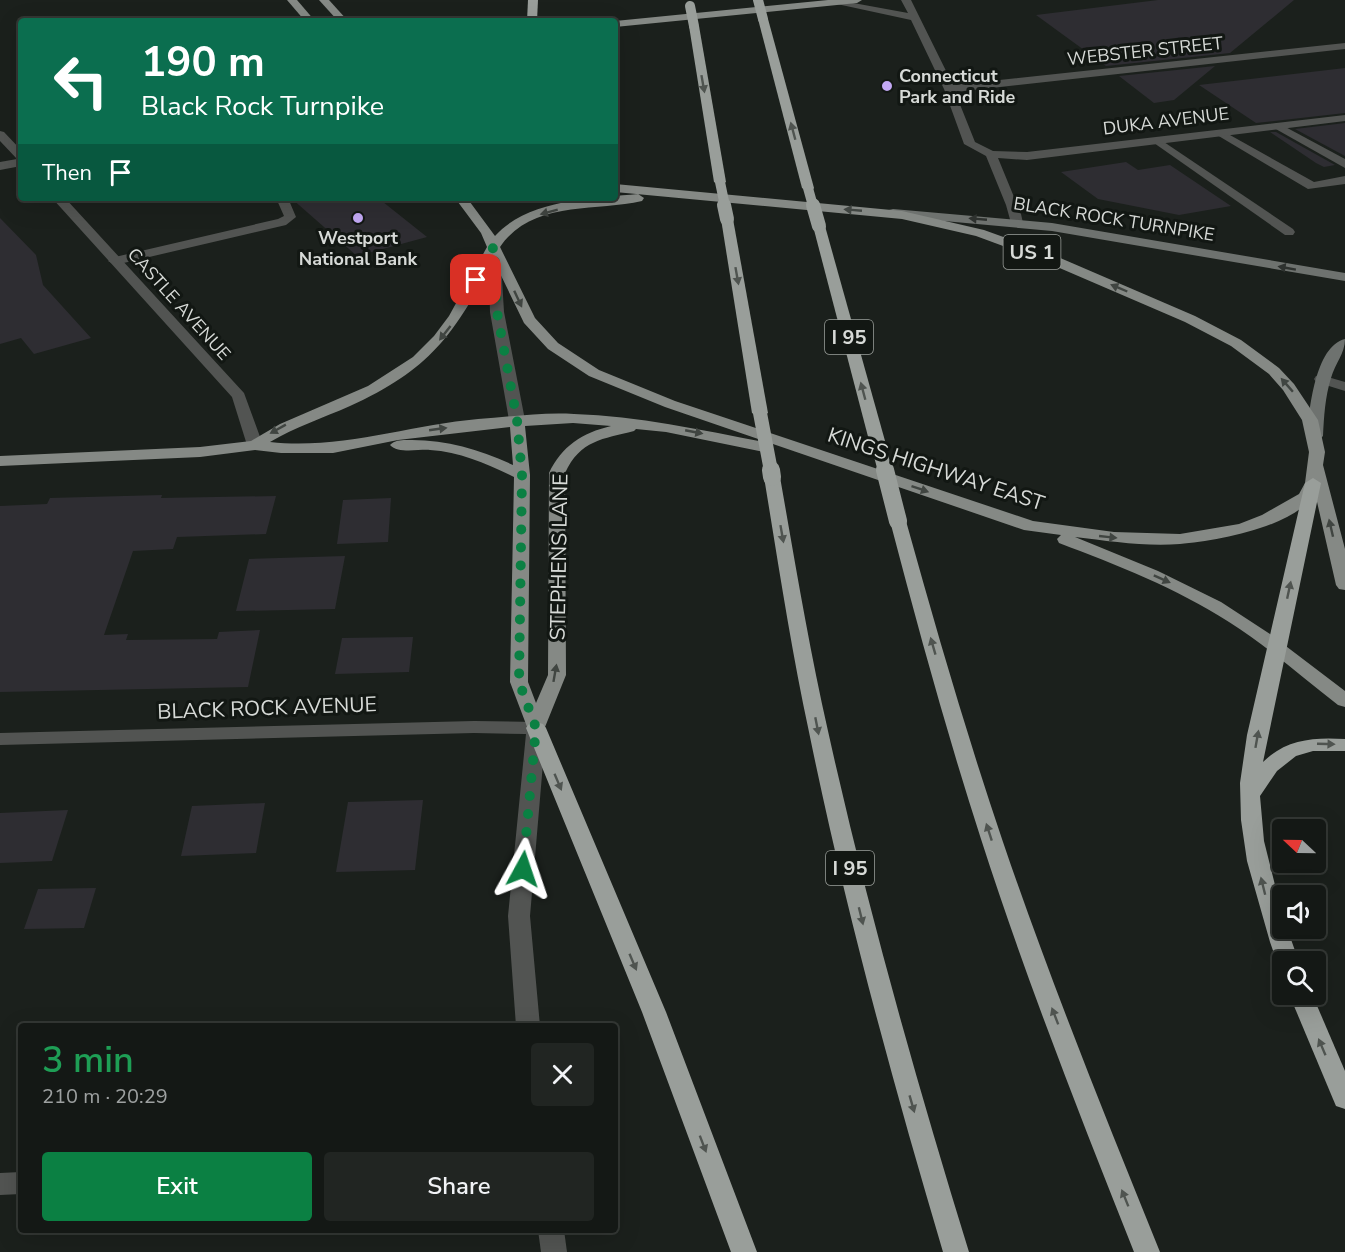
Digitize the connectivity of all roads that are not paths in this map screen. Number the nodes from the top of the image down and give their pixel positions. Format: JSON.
{"nodes":[{"id":1,"x":296,"y":0,"type":"edge"},
{"id":2,"x":324,"y":0,"type":"edge"},
{"id":3,"x":533,"y":0,"type":"edge"},
{"id":4,"x":758,"y":0,"type":"edge"},
{"id":5,"x":857,"y":0,"type":"edge"},
{"id":6,"x":906,"y":0,"type":"edge"},
{"id":7,"x":840,"y":2,"type":"junction"},
{"id":8,"x":690,"y":3,"type":"edge"},
{"id":9,"x":308,"y":18,"type":"edge"},
{"id":10,"x":340,"y":18,"type":"edge"},
{"id":11,"x":532,"y":18,"type":"edge"},
{"id":12,"x":915,"y":18,"type":"junction"},
{"id":13,"x":618,"y":24,"type":"edge"},
{"id":14,"x":1345,"y":46,"type":"edge"},
{"id":15,"x":949,"y":89,"type":"junction"},
{"id":16,"x":1345,"y":118,"type":"edge"},
{"id":17,"x":1278,"y":126,"type":"junction"},
{"id":18,"x":1221,"y":133,"type":"junction"},
{"id":19,"x":0,"y":134,"type":"edge"},
{"id":20,"x":1158,"y":141,"type":"junction"},
{"id":21,"x":18,"y":154,"type":"edge"},
{"id":22,"x":991,"y":154,"type":"junction"},
{"id":23,"x":18,"y":163,"type":"edge"},
{"id":24,"x":1345,"y":164,"type":"edge"},
{"id":25,"x":0,"y":166,"type":"edge"},
{"id":26,"x":1345,"y":180,"type":"edge"},
{"id":27,"x":618,"y":188,"type":"edge"},
{"id":28,"x":691,"y":196,"type":"junction"},
{"id":29,"x":61,"y":201,"type":"edge"},
{"id":30,"x":284,"y":201,"type":"edge"},
{"id":31,"x":463,"y":201,"type":"edge"},
{"id":32,"x":612,"y":201,"type":"edge"},
{"id":33,"x":618,"y":201,"type":"edge"},
{"id":34,"x":876,"y":212,"type":"junction"},
{"id":35,"x":1017,"y":223,"type":"junction"},
{"id":36,"x":1289,"y":232,"type":"dead end"},
{"id":37,"x":494,"y":246,"type":"junction"},
{"id":38,"x":115,"y":261,"type":"junction"},
{"id":39,"x":1345,"y":277,"type":"edge"},
{"id":40,"x":1345,"y":343,"type":"edge"},
{"id":41,"x":1321,"y":379,"type":"junction"},
{"id":42,"x":1345,"y":387,"type":"edge"},
{"id":43,"x":517,"y":420,"type":"junction"},
{"id":44,"x":666,"y":427,"type":"junction"},
{"id":45,"x":1315,"y":435,"type":"junction"},
{"id":46,"x":255,"y":445,"type":"junction"},
{"id":47,"x":333,"y":448,"type":"junction"},
{"id":48,"x":0,"y":460,"type":"edge"},
{"id":49,"x":845,"y":463,"type":"junction"},
{"id":50,"x":522,"y":475,"type":"junction"},
{"id":51,"x":1315,"y":475,"type":"junction"},
{"id":52,"x":1030,"y":526,"type":"junction"},
{"id":53,"x":1345,"y":585,"type":"edge"},
{"id":54,"x":1276,"y":647,"type":"junction"},
{"id":55,"x":1345,"y":701,"type":"edge"},
{"id":56,"x":536,"y":728,"type":"junction"},
{"id":57,"x":0,"y":739,"type":"edge"},
{"id":58,"x":1345,"y":745,"type":"edge"},
{"id":59,"x":1250,"y":797,"type":"junction"},
{"id":60,"x":1284,"y":951,"type":"edge"},
{"id":61,"x":1305,"y":1005,"type":"edge"},
{"id":62,"x":528,"y":1023,"type":"edge"},
{"id":63,"x":1345,"y":1099,"type":"edge"},
{"id":64,"x":18,"y":1183,"type":"edge"},
{"id":65,"x":0,"y":1184,"type":"edge"},
{"id":66,"x":551,"y":1233,"type":"edge"},
{"id":67,"x":554,"y":1252,"type":"edge"},
{"id":68,"x":744,"y":1252,"type":"edge"},
{"id":69,"x":956,"y":1252,"type":"edge"},
{"id":70,"x":1147,"y":1252,"type":"edge"}],
"edges":[{"from":1,"to":9,"type":"main road"},
{"from":2,"to":10,"type":"main road"},
{"from":3,"to":11,"type":"highway"},
{"from":70,"to":4,"type":"highway","number":"I 95","one_way":true,"bridge":true},
{"from":5,"to":7,"type":"main road"},
{"from":6,"to":12,"type":"street"},
{"from":7,"to":12,"type":"street"},
{"from":7,"to":13,"type":"main road"},
{"from":8,"to":69,"type":"highway","number":"I 95","one_way":true,"bridge":true},
{"from":12,"to":15,"type":"street"},
{"from":14,"to":15,"type":"street","name":"WEBSTER STREET"},
{"from":15,"to":22,"type":"street"},
{"from":16,"to":17,"type":"street","name":"DUKA AVENUE"},
{"from":17,"to":18,"type":"street","name":"DUKA AVENUE"},
{"from":17,"to":24,"type":"street"},
{"from":18,"to":20,"type":"street","name":"DUKA AVENUE"},
{"from":18,"to":26,"type":"street"},
{"from":19,"to":21,"type":"street"},
{"from":20,"to":22,"type":"street","name":"DUKA AVENUE"},
{"from":20,"to":36,"type":"street"},
{"from":22,"to":35,"type":"street"},
{"from":23,"to":25,"type":"street"},
{"from":27,"to":28,"type":"main road","number":"US 1"},
{"from":28,"to":33,"type":"main road","one_way":true},
{"from":34,"to":28,"type":"main road","number":"US 1","one_way":true},
{"from":29,"to":38,"type":"street","name":"CASTLE AVENUE"},
{"from":30,"to":38,"type":"street"},
{"from":31,"to":37,"type":"main road","name":"KINGS HIGHWAY EAST"},
{"from":32,"to":37,"type":"main road","one_way":true},
{"from":35,"to":34,"type":"main road","name":"BLACK ROCK TURNPIKE","one_way":true},
{"from":45,"to":34,"type":"main road","number":"US 1","one_way":true},
{"from":39,"to":35,"type":"main road","name":"BLACK ROCK TURNPIKE","one_way":true},
{"from":37,"to":43,"type":"street","name":"STEPHENS LANE"},
{"from":37,"to":46,"type":"main road","one_way":true},
{"from":37,"to":49,"type":"main road","name":"KINGS HIGHWAY EAST","one_way":true},
{"from":38,"to":46,"type":"street","name":"CASTLE AVENUE"},
{"from":40,"to":41,"type":"main road"},
{"from":41,"to":42,"type":"street"},
{"from":41,"to":45,"type":"main road"},
{"from":43,"to":44,"type":"main road"},
{"from":47,"to":43,"type":"main road","one_way":true},
{"from":43,"to":50,"type":"main road","name":"STEPHENS LANE"},
{"from":44,"to":49,"type":"main road","one_way":true},
{"from":56,"to":44,"type":"main road","name":"STEPHENS LANE","one_way":true},
{"from":45,"to":51,"type":"main road","number":"US 1"},
{"from":46,"to":47,"type":"main road"},
{"from":46,"to":48,"type":"main road"},
{"from":47,"to":50,"type":"main road"},
{"from":49,"to":52,"type":"main road","name":"KINGS HIGHWAY EAST","one_way":true},
{"from":50,"to":56,"type":"main road","name":"STEPHENS LANE"},
{"from":52,"to":51,"type":"main road","name":"KINGS HIGHWAY EAST","one_way":true},
{"from":53,"to":51,"type":"main road","number":"US 1","one_way":true},
{"from":54,"to":51,"type":"highway","one_way":true},
{"from":52,"to":54,"type":"main road","one_way":true},
{"from":54,"to":55,"type":"main road"},
{"from":59,"to":54,"type":"highway","one_way":true},
{"from":56,"to":57,"type":"street","name":"BLACK ROCK AVENUE"},
{"from":56,"to":62,"type":"street","name":"STEPHENS LANE"},
{"from":56,"to":68,"type":"highway","one_way":true},
{"from":59,"to":58,"type":"highway","one_way":true},
{"from":60,"to":59,"type":"highway","one_way":true},
{"from":63,"to":61,"type":"highway","one_way":true},
{"from":64,"to":65,"type":"street"},
{"from":66,"to":67,"type":"street"}]}
